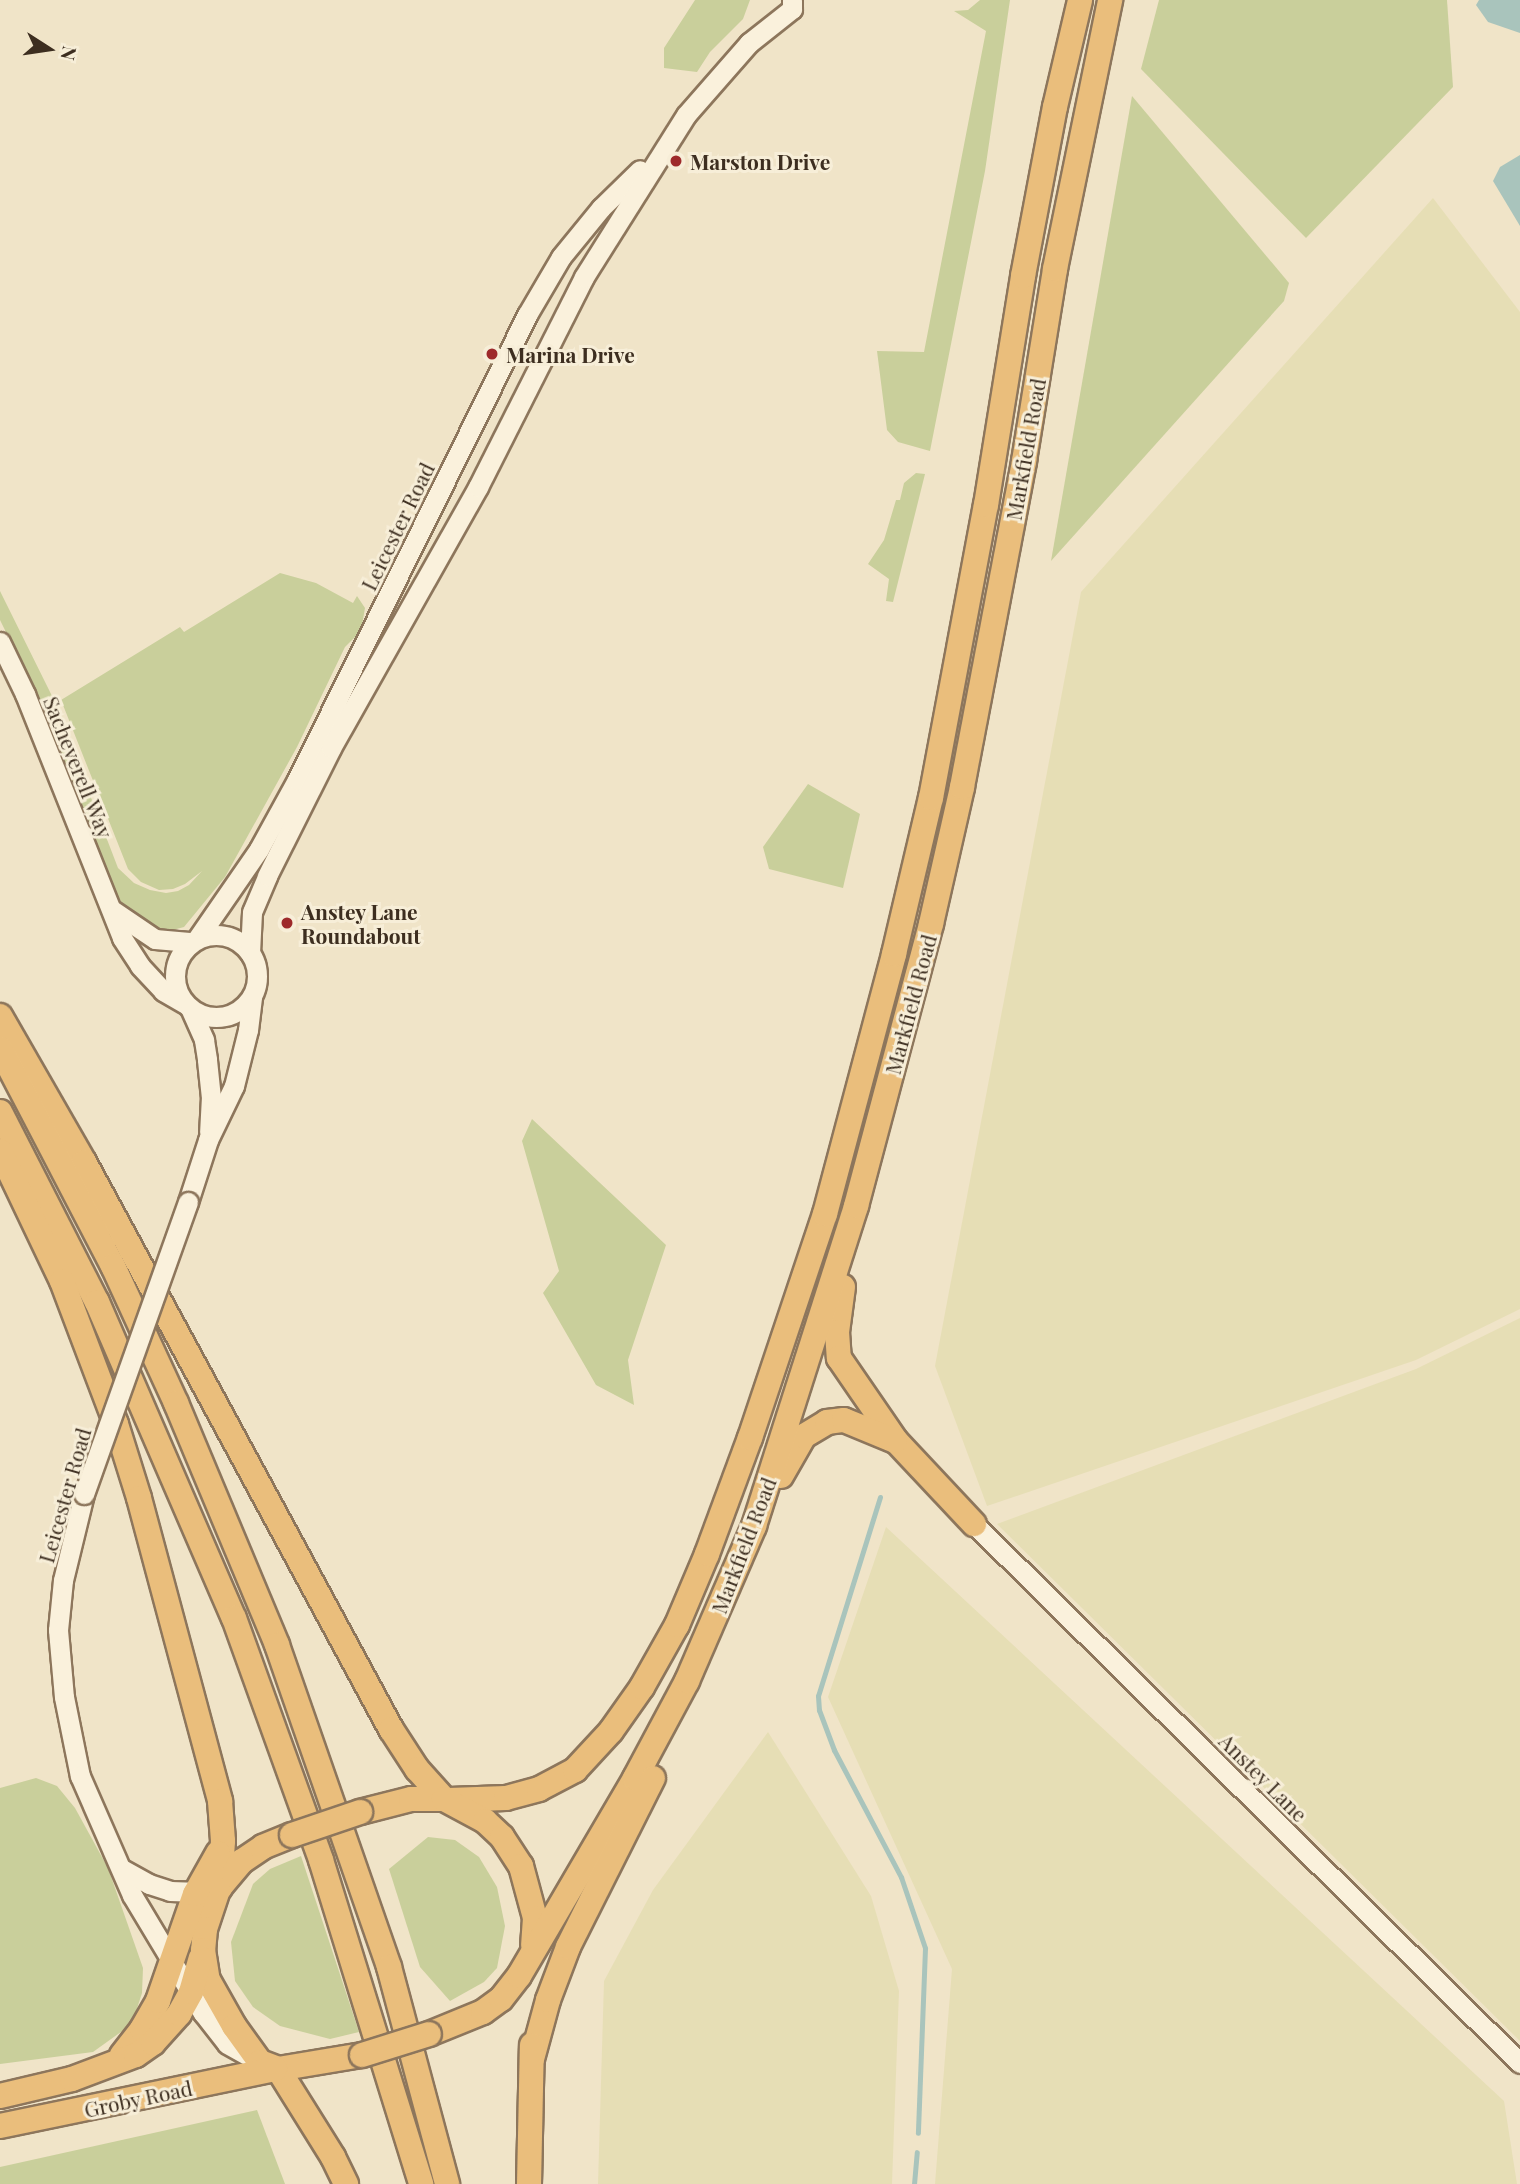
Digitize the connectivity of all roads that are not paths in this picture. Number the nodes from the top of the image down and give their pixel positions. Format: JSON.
{"nodes":[{"id":1,"x":792,"y":0,"type":"edge"},
{"id":2,"x":1080,"y":0,"type":"edge"},
{"id":3,"x":1110,"y":0,"type":"edge"},
{"id":4,"x":661,"y":150,"type":"junction"},
{"id":5,"x":585,"y":226,"type":"junction"},
{"id":6,"x":606,"y":242,"type":"junction"},
{"id":7,"x":561,"y":257,"type":"junction"},
{"id":8,"x":584,"y":277,"type":"junction"},
{"id":9,"x":0,"y":642,"type":"edge"},
{"id":10,"x":111,"y":910,"type":"junction"},
{"id":11,"x":195,"y":941,"type":"junction"},
{"id":12,"x":250,"y":953,"type":"junction"},
{"id":13,"x":252,"y":996,"type":"junction"},
{"id":14,"x":187,"y":1006,"type":"junction"},
{"id":15,"x":0,"y":1016,"type":"edge"},
{"id":16,"x":0,"y":1049,"type":"edge"},
{"id":17,"x":0,"y":1112,"type":"edge"},
{"id":18,"x":208,"y":1140,"type":"junction"},
{"id":19,"x":0,"y":1151,"type":"edge"},
{"id":20,"x":856,"y":1206,"type":"junction"},
{"id":21,"x":896,"y":1441,"type":"junction"},
{"id":22,"x":974,"y":1524,"type":"joint"},
{"id":23,"x":751,"y":1536,"type":"junction"},
{"id":24,"x":447,"y":1799,"type":"junction"},
{"id":25,"x":122,"y":1869,"type":"junction"},
{"id":26,"x":211,"y":1891,"type":"junction"},
{"id":27,"x":203,"y":1950,"type":"junction"},
{"id":28,"x":533,"y":1950,"type":"junction"},
{"id":29,"x":173,"y":1964,"type":"junction"},
{"id":30,"x":191,"y":1992,"type":"junction"},
{"id":31,"x":429,"y":2034,"type":"joint"},
{"id":32,"x":532,"y":2059,"type":"junction"},
{"id":33,"x":1520,"y":2063,"type":"edge"},
{"id":34,"x":115,"y":2064,"type":"junction"},
{"id":35,"x":271,"y":2067,"type":"junction"},
{"id":36,"x":0,"y":2096,"type":"edge"},
{"id":37,"x":0,"y":2126,"type":"edge"},
{"id":38,"x":345,"y":2184,"type":"edge"},
{"id":39,"x":421,"y":2184,"type":"edge"},
{"id":40,"x":447,"y":2184,"type":"edge"},
{"id":41,"x":528,"y":2184,"type":"edge"}],
"edges":[{"from":1,"to":4,"type":"street","name":"Leicester Road"},
{"from":2,"to":24,"type":"highway","name":"Markfield Road"},
{"from":3,"to":20,"type":"highway","name":"Markfield Road"},
{"from":4,"to":5,"type":"street","name":"Leicester Road"},
{"from":4,"to":6,"type":"street","name":"Leicester Road"},
{"from":5,"to":6,"type":"street"},
{"from":5,"to":7,"type":"street","name":"Leicester Road"},
{"from":6,"to":8,"type":"street","name":"Leicester Road"},
{"from":7,"to":8,"type":"street"},
{"from":7,"to":11,"type":"street","name":"Leicester Road"},
{"from":8,"to":12,"type":"street","name":"Leicester Road"},
{"from":9,"to":10,"type":"street","name":"Sacheverell Way"},
{"from":10,"to":11,"type":"street"},
{"from":10,"to":14,"type":"street","name":"Sacheverell Way"},
{"from":11,"to":12,"type":"street"},
{"from":11,"to":14,"type":"street"},
{"from":12,"to":13,"type":"street"},
{"from":13,"to":14,"type":"street"},
{"from":13,"to":18,"type":"street","name":"Leicester Road"},
{"from":14,"to":18,"type":"street","name":"Leicester Road"},
{"from":15,"to":24,"type":"highway"},
{"from":16,"to":40,"type":"highway"},
{"from":17,"to":39,"type":"highway"},
{"from":18,"to":25,"type":"street","name":"Leicester Road","bridge":true},
{"from":19,"to":26,"type":"highway"},
{"from":20,"to":21,"type":"highway"},
{"from":20,"to":23,"type":"highway","name":"Markfield Road"},
{"from":21,"to":22,"type":"highway"},
{"from":21,"to":23,"type":"highway"},
{"from":22,"to":33,"type":"street","name":"Anstey Lane"},
{"from":23,"to":28,"type":"highway","name":"Markfield Road"},
{"from":23,"to":32,"type":"highway"},
{"from":24,"to":26,"type":"highway","name":"Markfield Road","bridge":true},
{"from":24,"to":28,"type":"highway"},
{"from":25,"to":26,"type":"street"},
{"from":25,"to":29,"type":"street","name":"Leicester Road"},
{"from":26,"to":27,"type":"highway","name":"Groby Road"},
{"from":26,"to":29,"type":"highway"},
{"from":27,"to":30,"type":"highway","name":"Groby Road"},
{"from":27,"to":35,"type":"highway"},
{"from":28,"to":31,"type":"highway","name":"Markfield Road"},
{"from":28,"to":32,"type":"highway"},
{"from":29,"to":30,"type":"street","name":"Leicester Road"},
{"from":29,"to":34,"type":"highway"},
{"from":30,"to":34,"type":"highway","name":"Groby Road"},
{"from":30,"to":35,"type":"street","name":"Leicester Road"},
{"from":31,"to":35,"type":"highway","name":"Groby Road","bridge":true},
{"from":32,"to":41,"type":"highway"},
{"from":34,"to":36,"type":"highway","name":"Groby Road"},
{"from":35,"to":37,"type":"highway","name":"Groby Road"},
{"from":35,"to":38,"type":"highway"}]}
